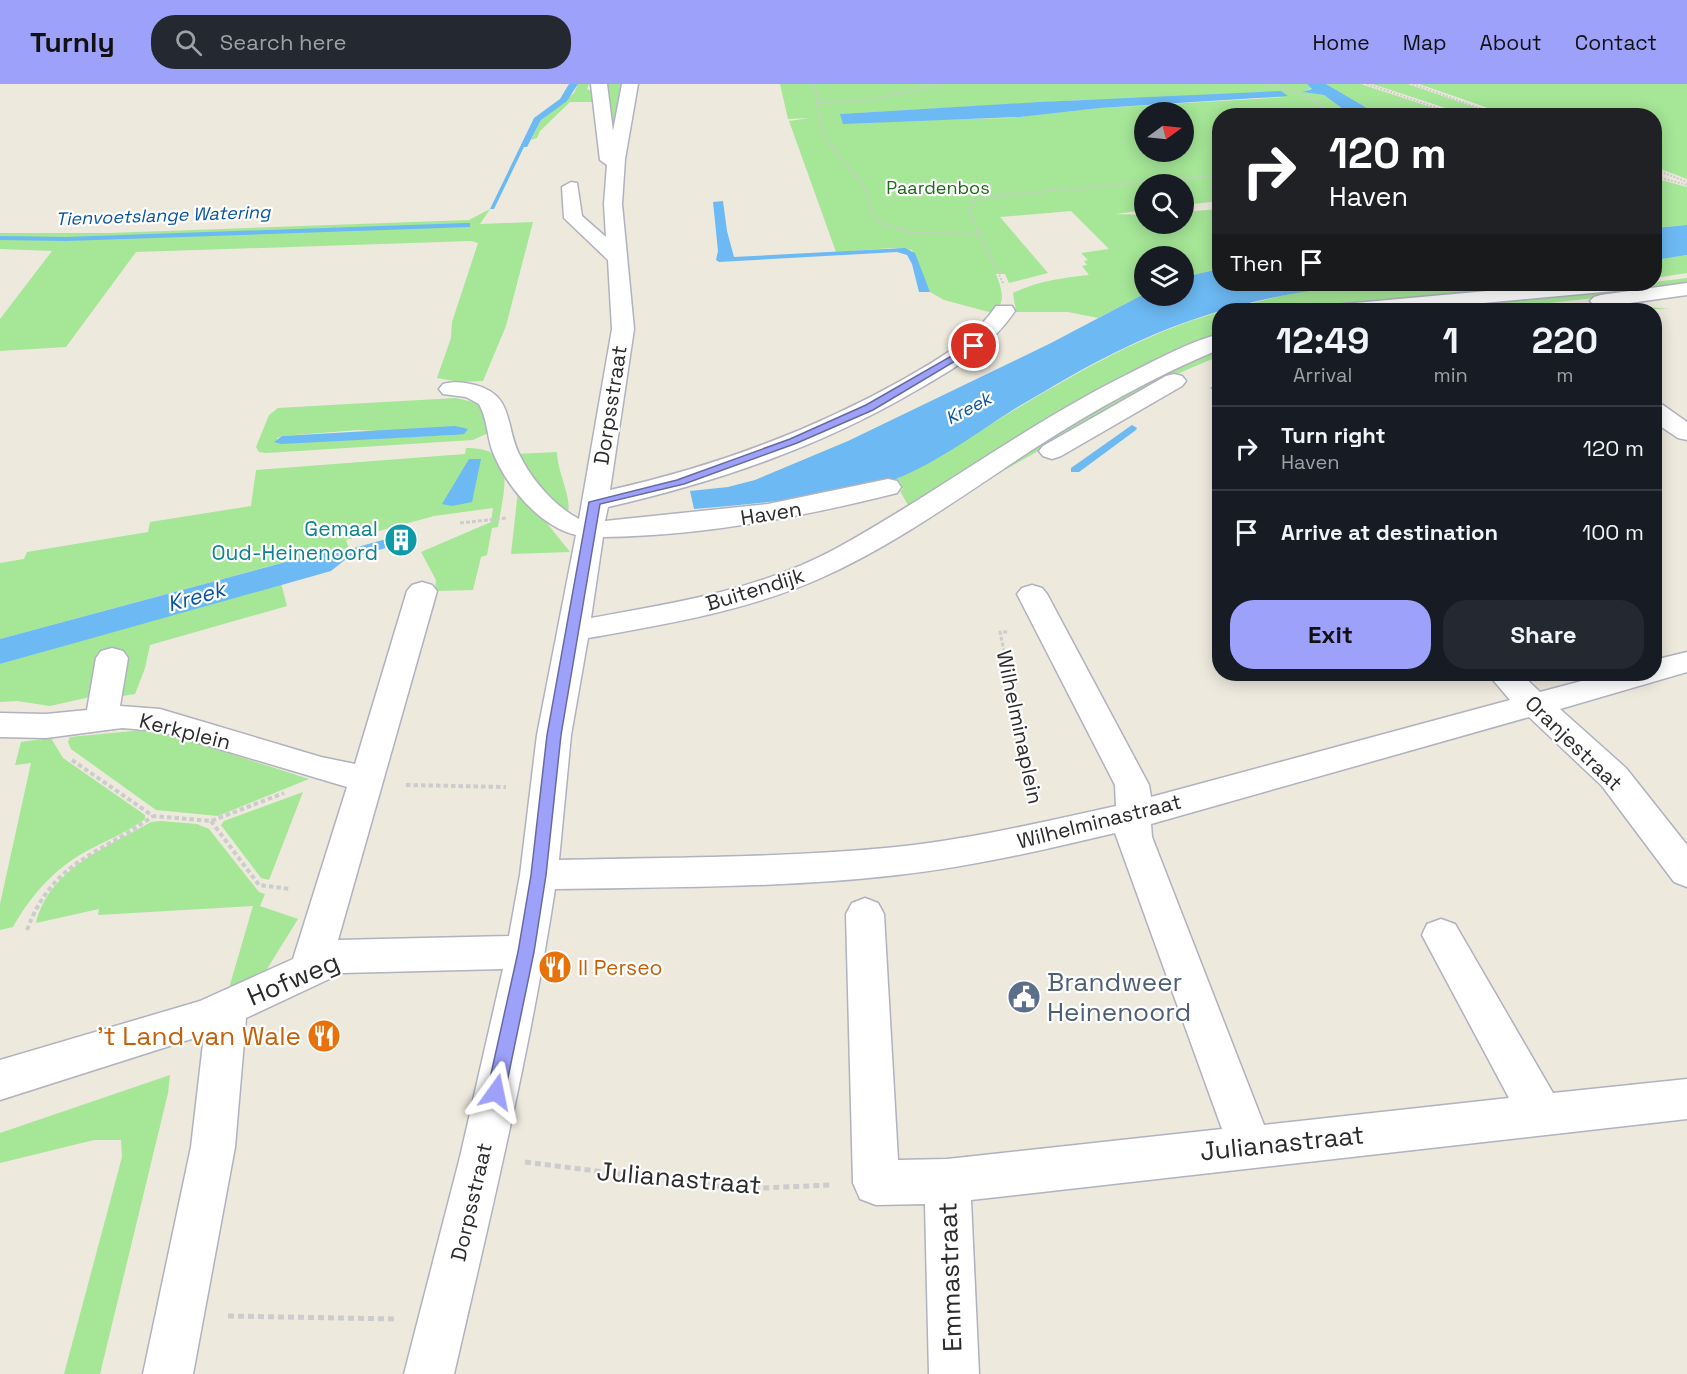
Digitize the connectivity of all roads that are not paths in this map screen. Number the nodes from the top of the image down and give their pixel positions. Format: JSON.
{"nodes":[{"id":1,"x":599,"y":84,"type":"edge"},
{"id":2,"x":630,"y":84,"type":"edge"},
{"id":3,"x":615,"y":176,"type":"junction"},
{"id":4,"x":571,"y":187,"type":"dead end"},
{"id":5,"x":620,"y":259,"type":"junction"},
{"id":6,"x":1687,"y":276,"type":"edge"},
{"id":7,"x":1662,"y":279,"type":"edge"},
{"id":8,"x":1687,"y":289,"type":"edge"},
{"id":9,"x":1549,"y":291,"type":"edge"},
{"id":10,"x":1607,"y":300,"type":"junction"},
{"id":11,"x":1687,"y":302,"type":"edge"},
{"id":12,"x":1420,"y":303,"type":"edge"},
{"id":13,"x":1580,"y":303,"type":"edge"},
{"id":14,"x":1004,"y":311,"type":"road end"},
{"id":15,"x":1212,"y":343,"type":"edge"},
{"id":16,"x":1212,"y":365,"type":"edge"},
{"id":17,"x":451,"y":389,"type":"dead end"},
{"id":18,"x":1662,"y":416,"type":"edge"},
{"id":19,"x":1687,"y":433,"type":"edge"},
{"id":20,"x":888,"y":487,"type":"dead end"},
{"id":21,"x":645,"y":490,"type":"junction"},
{"id":22,"x":923,"y":511,"type":"junction"},
{"id":23,"x":593,"y":515,"type":"junction"},
{"id":24,"x":652,"y":526,"type":"junction"},
{"id":25,"x":422,"y":591,"type":"dead end"},
{"id":26,"x":1032,"y":594,"type":"dead end"},
{"id":27,"x":574,"y":632,"type":"junction"},
{"id":28,"x":112,"y":658,"type":"dead end"},
{"id":29,"x":1687,"y":662,"type":"edge"},
{"id":30,"x":1662,"y":669,"type":"edge"},
{"id":31,"x":1510,"y":681,"type":"edge"},
{"id":32,"x":1619,"y":681,"type":"edge"},
{"id":33,"x":1532,"y":704,"type":"junction"},
{"id":34,"x":102,"y":719,"type":"junction"},
{"id":35,"x":0,"y":725,"type":"edge"},
{"id":36,"x":366,"y":779,"type":"junction"},
{"id":37,"x":1134,"y":815,"type":"junction"},
{"id":38,"x":1687,"y":872,"type":"edge"},
{"id":39,"x":539,"y":875,"type":"junction"},
{"id":40,"x":865,"y":914,"type":"dead end"},
{"id":41,"x":1441,"y":935,"type":"dead end"},
{"id":42,"x":526,"y":952,"type":"junction"},
{"id":43,"x":309,"y":968,"type":"junction"},
{"id":44,"x":226,"y":1009,"type":"junction"},
{"id":45,"x":0,"y":1080,"type":"edge"},
{"id":46,"x":1687,"y":1099,"type":"edge"},
{"id":47,"x":1542,"y":1116,"type":"junction"},
{"id":48,"x":1251,"y":1147,"type":"junction"},
{"id":49,"x":947,"y":1181,"type":"junction"},
{"id":50,"x":168,"y":1374,"type":"edge"},
{"id":51,"x":429,"y":1374,"type":"edge"},
{"id":52,"x":954,"y":1374,"type":"edge"}],
"edges":[{"from":1,"to":3,"type":"street","name":"Dorpsstraat"},
{"from":2,"to":3,"type":"street","name":"Dorpsstraat"},
{"from":3,"to":5,"type":"street","name":"Dorpsstraat"},
{"from":4,"to":5,"type":"street"},
{"from":5,"to":23,"type":"street","name":"Dorpsstraat"},
{"from":6,"to":7,"type":"street"},
{"from":8,"to":10,"type":"street"},
{"from":9,"to":12,"type":"street"},
{"from":10,"to":11,"type":"street"},
{"from":10,"to":13,"type":"street"},
{"from":14,"to":21,"type":"street"},
{"from":15,"to":22,"type":"street","name":"Buitendijk"},
{"from":16,"to":22,"type":"street","name":"Buitendijk"},
{"from":17,"to":23,"type":"street"},
{"from":18,"to":19,"type":"street"},
{"from":20,"to":24,"type":"street","name":"Haven"},
{"from":21,"to":23,"type":"street"},
{"from":21,"to":24,"type":"street"},
{"from":22,"to":27,"type":"street","name":"Buitendijk"},
{"from":23,"to":24,"type":"street","name":"Haven"},
{"from":23,"to":27,"type":"street","name":"Dorpsstraat"},
{"from":25,"to":36,"type":"street"},
{"from":26,"to":37,"type":"street"},
{"from":27,"to":39,"type":"street","name":"Dorpsstraat"},
{"from":28,"to":34,"type":"street"},
{"from":29,"to":30,"type":"street"},
{"from":31,"to":33,"type":"street","name":"Oranjestraat"},
{"from":32,"to":33,"type":"street","name":"Wilhelminastraat"},
{"from":33,"to":37,"type":"street","name":"Wilhelminastraat"},
{"from":33,"to":38,"type":"street","name":"Oranjestraat"},
{"from":34,"to":35,"type":"street","name":"Kerkplein"},
{"from":34,"to":36,"type":"street","name":"Kerkplein"},
{"from":36,"to":43,"type":"street"},
{"from":37,"to":39,"type":"street","name":"Wilhelminastraat"},
{"from":37,"to":48,"type":"street"},
{"from":39,"to":42,"type":"street","name":"Dorpsstraat"},
{"from":40,"to":49,"type":"street","name":"Julianastraat"},
{"from":41,"to":47,"type":"street"},
{"from":42,"to":43,"type":"street","name":"Hofweg"},
{"from":42,"to":51,"type":"street","name":"Dorpsstraat"},
{"from":43,"to":44,"type":"street","name":"Hofweg"},
{"from":44,"to":45,"type":"street","name":"Hofweg"},
{"from":44,"to":50,"type":"street"},
{"from":46,"to":47,"type":"street","name":"Julianastraat"},
{"from":47,"to":48,"type":"street","name":"Julianastraat"},
{"from":48,"to":49,"type":"street","name":"Julianastraat"},
{"from":49,"to":52,"type":"street","name":"Emmastraat"}]}
